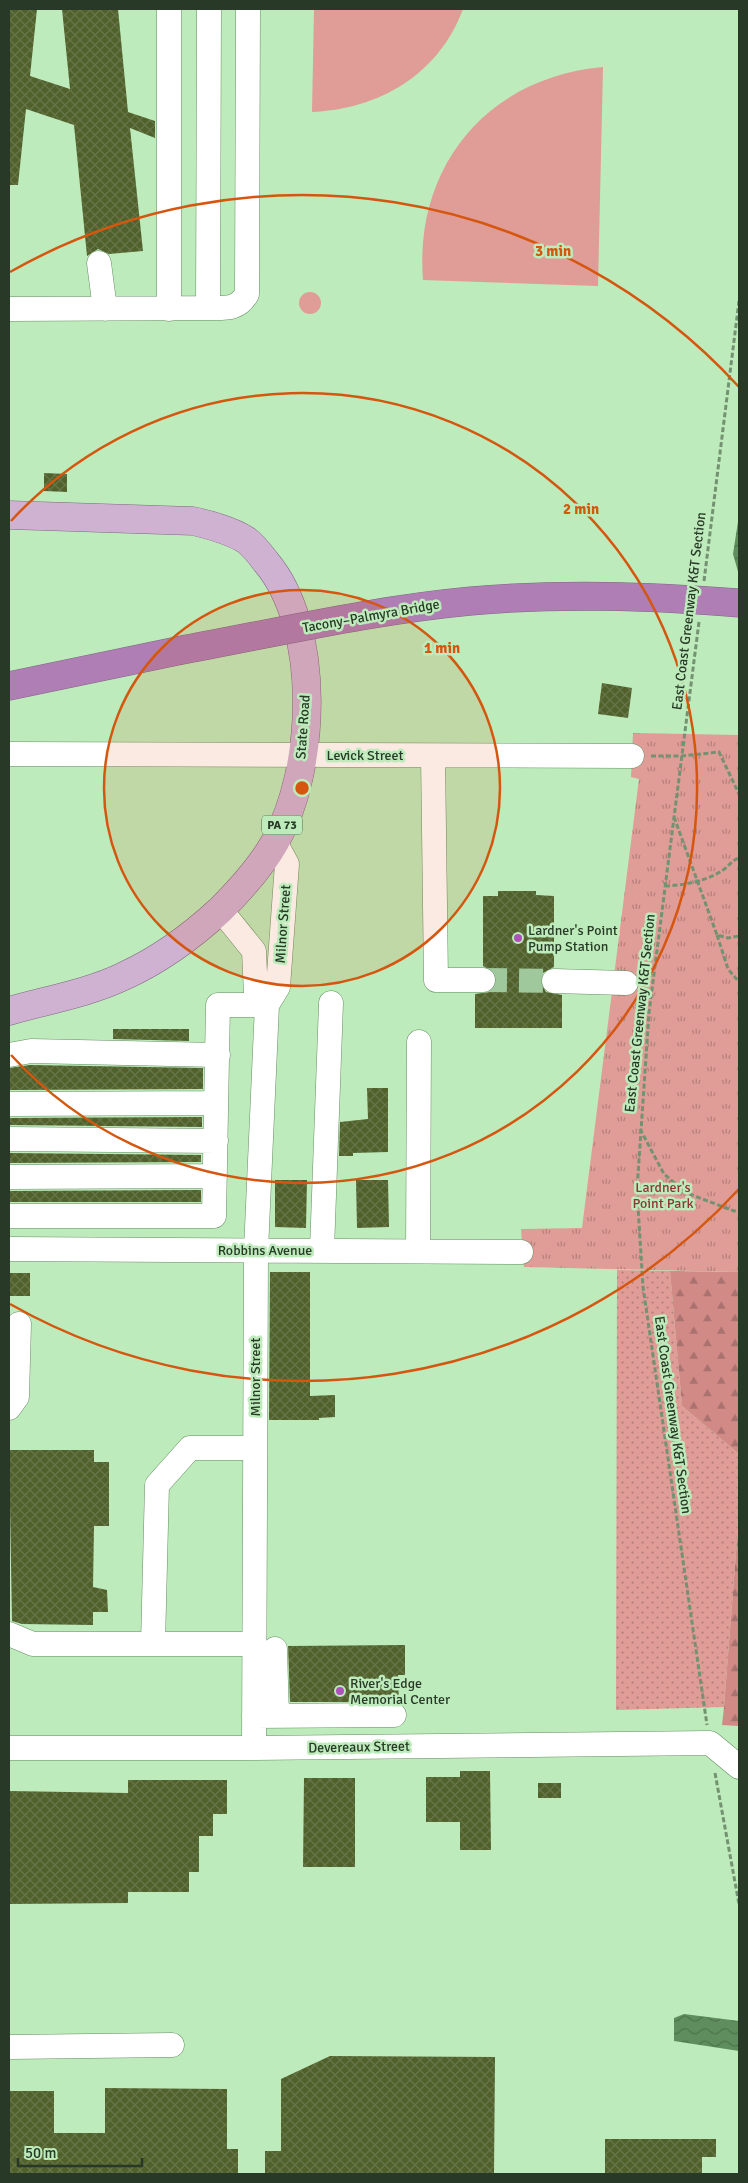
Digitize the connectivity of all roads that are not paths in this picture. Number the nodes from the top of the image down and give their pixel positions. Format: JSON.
{"nodes":[{"id":1,"x":169,"y":9,"type":"edge"},
{"id":2,"x":209,"y":9,"type":"edge"},
{"id":3,"x":248,"y":9,"type":"edge"},
{"id":4,"x":247,"y":98,"type":"junction"},
{"id":5,"x":209,"y":99,"type":"junction"},
{"id":6,"x":99,"y":262,"type":"dead end"},
{"id":7,"x":208,"y":308,"type":"junction"},
{"id":8,"x":9,"y":309,"type":"edge"},
{"id":9,"x":105,"y":309,"type":"junction"},
{"id":10,"x":169,"y":309,"type":"junction"},
{"id":11,"x":9,"y":515,"type":"edge"},
{"id":12,"x":739,"y":603,"type":"edge"},
{"id":13,"x":56,"y":676,"type":"junction"},
{"id":14,"x":9,"y":686,"type":"edge"},
{"id":15,"x":9,"y":695,"type":"edge"},
{"id":16,"x":9,"y":754,"type":"edge"},
{"id":17,"x":303,"y":756,"type":"junction"},
{"id":18,"x":433,"y":756,"type":"junction"},
{"id":19,"x":632,"y":756,"type":"road end"},
{"id":20,"x":275,"y":842,"type":"junction"},
{"id":21,"x":220,"y":909,"type":"junction"},
{"id":22,"x":483,"y":980,"type":"tunnel mouth"},
{"id":23,"x":554,"y":981,"type":"tunnel mouth"},
{"id":24,"x":626,"y":983,"type":"dead end"},
{"id":25,"x":331,"y":1003,"type":"dead end"},
{"id":26,"x":267,"y":1005,"type":"junction"},
{"id":27,"x":9,"y":1011,"type":"edge"},
{"id":28,"x":419,"y":1042,"type":"dead end"},
{"id":29,"x":9,"y":1054,"type":"edge"},
{"id":30,"x":218,"y":1055,"type":"junction"},
{"id":31,"x":216,"y":1103,"type":"junction"},
{"id":32,"x":9,"y":1104,"type":"edge"},
{"id":33,"x":9,"y":1139,"type":"edge"},
{"id":34,"x":216,"y":1141,"type":"junction"},
{"id":35,"x":215,"y":1176,"type":"junction"},
{"id":36,"x":9,"y":1177,"type":"edge"},
{"id":37,"x":9,"y":1216,"type":"edge"},
{"id":38,"x":9,"y":1249,"type":"edge"},
{"id":39,"x":256,"y":1250,"type":"junction"},
{"id":40,"x":322,"y":1250,"type":"junction"},
{"id":41,"x":418,"y":1251,"type":"junction"},
{"id":42,"x":522,"y":1252,"type":"dead end"},
{"id":43,"x":19,"y":1324,"type":"dead end"},
{"id":44,"x":9,"y":1408,"type":"edge"},
{"id":45,"x":255,"y":1448,"type":"junction"},
{"id":46,"x":9,"y":1634,"type":"edge"},
{"id":47,"x":153,"y":1644,"type":"junction"},
{"id":48,"x":264,"y":1646,"type":"junction"},
{"id":49,"x":394,"y":1715,"type":"dead end"},
{"id":50,"x":265,"y":1716,"type":"junction"},
{"id":51,"x":9,"y":1748,"type":"edge"},
{"id":52,"x":254,"y":1748,"type":"junction"},
{"id":53,"x":739,"y":1766,"type":"edge"},
{"id":54,"x":172,"y":2045,"type":"dead end"},
{"id":55,"x":9,"y":2047,"type":"edge"}],
"edges":[{"from":1,"to":10,"type":"street"},
{"from":2,"to":5,"type":"street"},
{"from":3,"to":4,"type":"street"},
{"from":4,"to":5,"type":"street"},
{"from":4,"to":7,"type":"street"},
{"from":5,"to":7,"type":"street"},
{"from":6,"to":9,"type":"street"},
{"from":7,"to":10,"type":"street"},
{"from":8,"to":9,"type":"street"},
{"from":9,"to":10,"type":"street"},
{"from":11,"to":17,"type":"main road","name":"State Road","number":"PA 73"},
{"from":12,"to":13,"type":"highway","name":"Tacony–Palmyra Bridge","bridge":true},
{"from":13,"to":14,"type":"highway","name":"Tacony–Palmyra Bridge"},
{"from":13,"to":15,"type":"highway"},
{"from":16,"to":17,"type":"street","name":"Levick Street"},
{"from":17,"to":18,"type":"street","name":"Levick Street"},
{"from":17,"to":20,"type":"main road","name":"State Road","number":"PA 73"},
{"from":18,"to":19,"type":"street","name":"Levick Street"},
{"from":18,"to":22,"type":"street"},
{"from":20,"to":21,"type":"main road","name":"State Road","number":"PA 73"},
{"from":20,"to":26,"type":"street","name":"Milnor Street"},
{"from":21,"to":26,"type":"street","name":"Milnor Street"},
{"from":21,"to":27,"type":"main road","name":"State Road","number":"PA 73"},
{"from":23,"to":24,"type":"street"},
{"from":25,"to":40,"type":"street"},
{"from":26,"to":30,"type":"street"},
{"from":26,"to":39,"type":"street","name":"Milnor Street"},
{"from":28,"to":41,"type":"street"},
{"from":29,"to":30,"type":"street"},
{"from":30,"to":31,"type":"street"},
{"from":31,"to":32,"type":"street"},
{"from":31,"to":34,"type":"street"},
{"from":33,"to":34,"type":"street"},
{"from":34,"to":35,"type":"street"},
{"from":35,"to":36,"type":"street"},
{"from":35,"to":37,"type":"street"},
{"from":38,"to":39,"type":"street","name":"Robbins Avenue"},
{"from":39,"to":40,"type":"street","name":"Robbins Avenue"},
{"from":39,"to":45,"type":"street","name":"Milnor Street"},
{"from":40,"to":41,"type":"street","name":"Robbins Avenue"},
{"from":41,"to":42,"type":"street","name":"Robbins Avenue"},
{"from":43,"to":44,"type":"street"},
{"from":45,"to":47,"type":"street"},
{"from":45,"to":48,"type":"street","name":"Milnor Street"},
{"from":46,"to":47,"type":"street"},
{"from":47,"to":48,"type":"street"},
{"from":48,"to":50,"type":"street","name":"Milnor Street"},
{"from":49,"to":50,"type":"street"},
{"from":50,"to":52,"type":"street","name":"Milnor Street"},
{"from":51,"to":52,"type":"street","name":"Devereaux Street"},
{"from":52,"to":53,"type":"street","name":"Devereaux Street"},
{"from":54,"to":55,"type":"street"}]}
